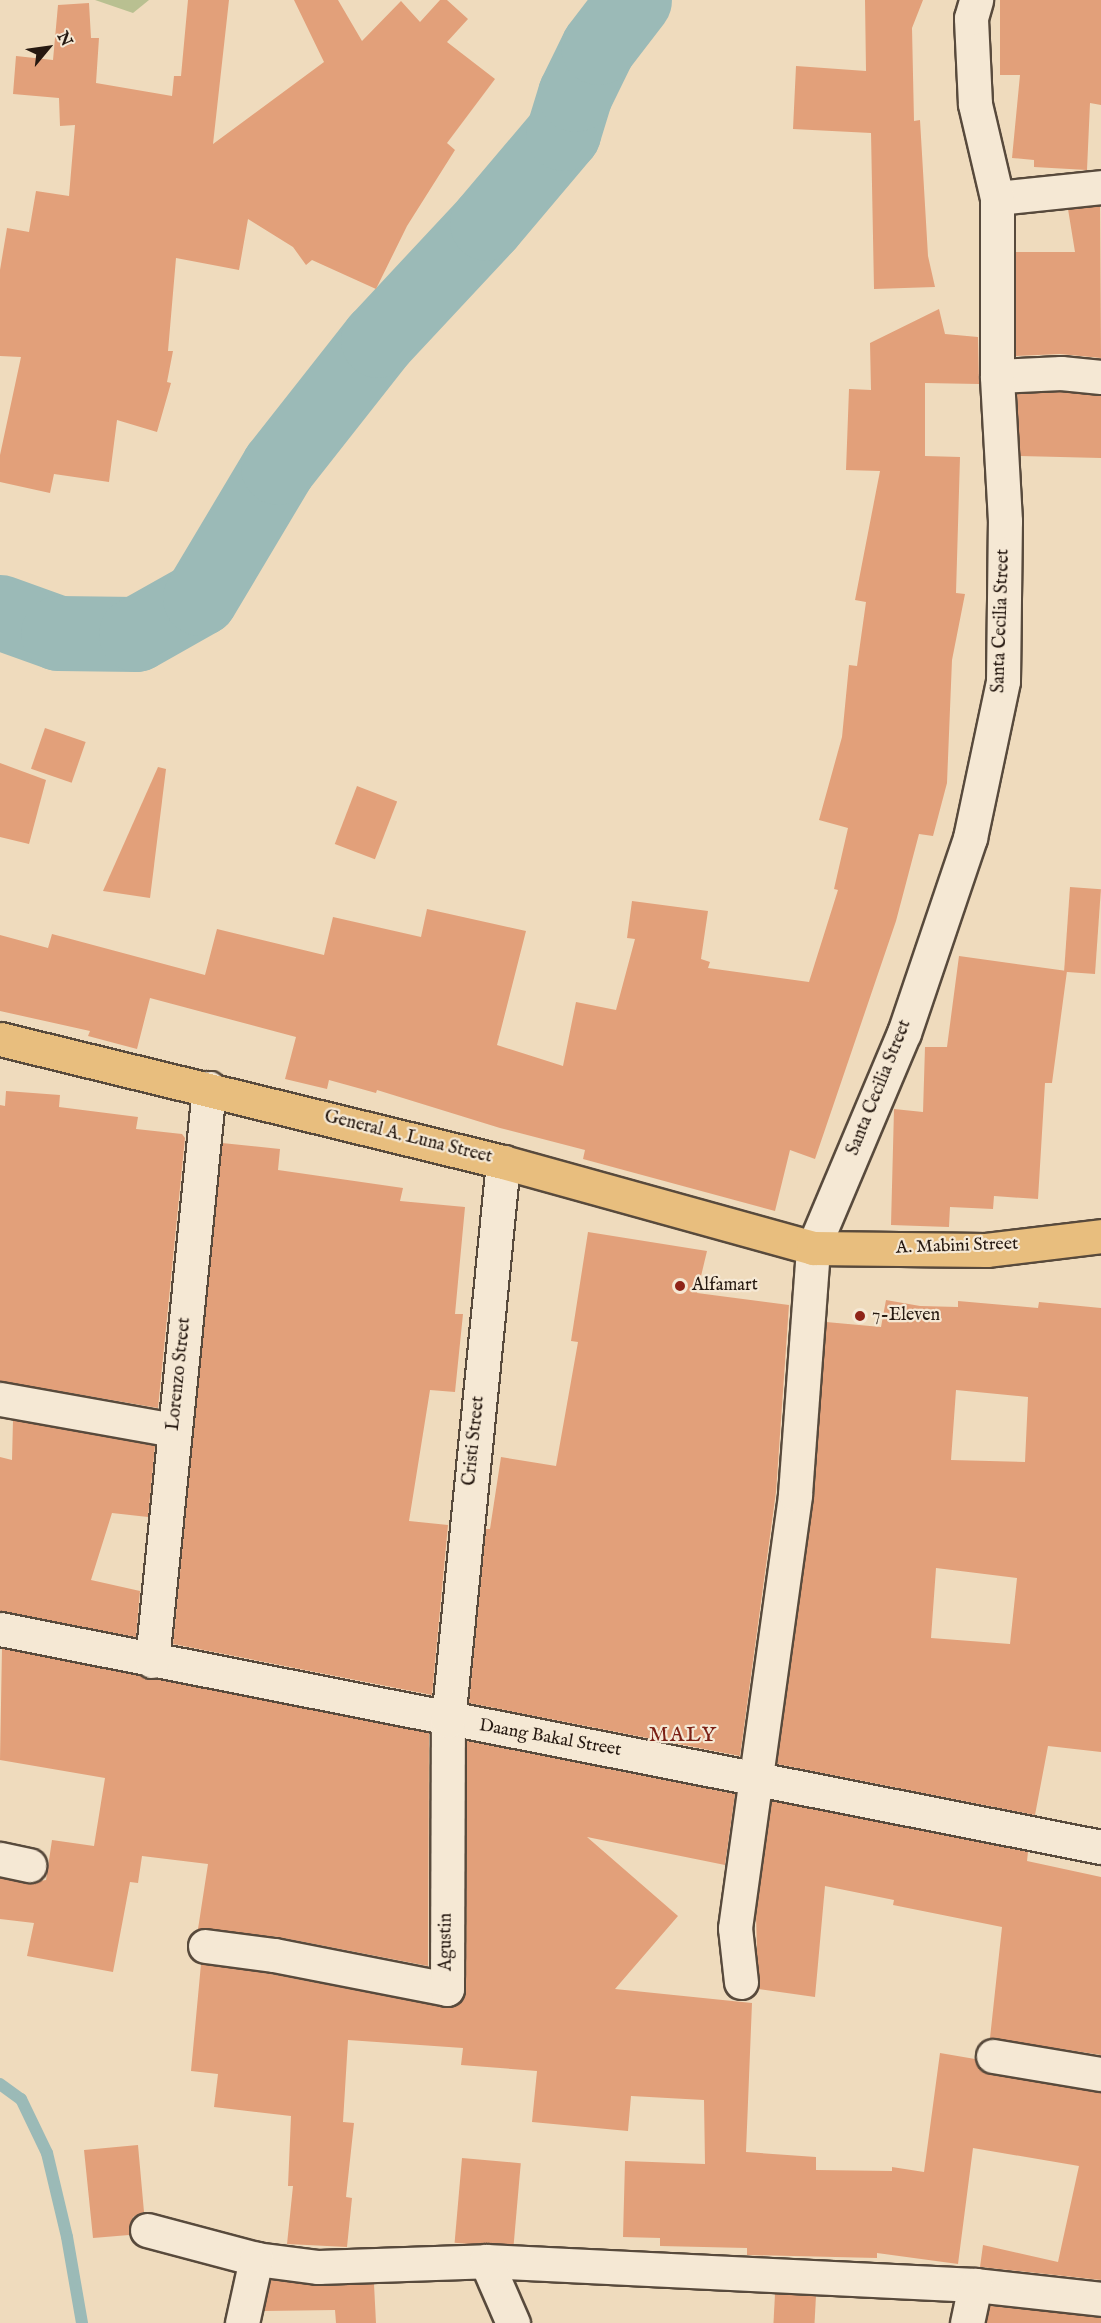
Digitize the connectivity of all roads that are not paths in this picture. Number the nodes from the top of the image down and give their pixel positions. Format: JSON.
{"nodes":[{"id":1,"x":976,"y":0,"type":"edge"},
{"id":2,"x":1101,"y":187,"type":"edge"},
{"id":3,"x":997,"y":198,"type":"junction"},
{"id":4,"x":997,"y":376,"type":"junction"},
{"id":5,"x":1101,"y":377,"type":"edge"},
{"id":6,"x":0,"y":1039,"type":"edge"},
{"id":7,"x":209,"y":1088,"type":"junction"},
{"id":8,"x":503,"y":1162,"type":"junction"},
{"id":9,"x":1101,"y":1236,"type":"edge"},
{"id":10,"x":813,"y":1248,"type":"junction"},
{"id":11,"x":0,"y":1399,"type":"edge"},
{"id":12,"x":174,"y":1430,"type":"junction"},
{"id":13,"x":0,"y":1629,"type":"edge"},
{"id":14,"x":152,"y":1661,"type":"junction"},
{"id":15,"x":448,"y":1720,"type":"junction"},
{"id":16,"x":753,"y":1779,"type":"junction"},
{"id":17,"x":1101,"y":1847,"type":"edge"},
{"id":18,"x":206,"y":1946,"type":"dead end"},
{"id":19,"x":741,"y":1982,"type":"dead end"},
{"id":20,"x":993,"y":2056,"type":"dead end"},
{"id":21,"x":1101,"y":2074,"type":"edge"},
{"id":22,"x":147,"y":2230,"type":"dead end"},
{"id":23,"x":256,"y":2259,"type":"junction"},
{"id":24,"x":486,"y":2261,"type":"junction"},
{"id":25,"x":975,"y":2285,"type":"junction"},
{"id":26,"x":1101,"y":2299,"type":"edge"},
{"id":27,"x":243,"y":2323,"type":"edge"},
{"id":28,"x":513,"y":2323,"type":"edge"},
{"id":29,"x":967,"y":2323,"type":"edge"}],
"edges":[{"from":1,"to":3,"type":"street","name":"Santa Cecilia Street"},
{"from":2,"to":3,"type":"street"},
{"from":3,"to":4,"type":"street","name":"Santa Cecilia Street"},
{"from":4,"to":5,"type":"street"},
{"from":4,"to":10,"type":"street","name":"Santa Cecilia Street"},
{"from":6,"to":7,"type":"main road","name":"General A. Luna Street"},
{"from":7,"to":8,"type":"main road","name":"General A. Luna Street"},
{"from":7,"to":12,"type":"street","name":"Lorenzo Street"},
{"from":8,"to":10,"type":"main road","name":"General A. Luna Street"},
{"from":8,"to":15,"type":"street","name":"Cristi Street"},
{"from":9,"to":10,"type":"main road","name":"A. Mabini Street"},
{"from":10,"to":16,"type":"street","name":"Santa Cecilia Street"},
{"from":11,"to":12,"type":"street"},
{"from":12,"to":14,"type":"street","name":"Lorenzo Street"},
{"from":13,"to":14,"type":"street","name":"Daang Bakal Street"},
{"from":14,"to":15,"type":"street","name":"Daang Bakal Street"},
{"from":15,"to":16,"type":"street","name":"Daang Bakal Street"},
{"from":15,"to":18,"type":"street","name":"Agustin"},
{"from":16,"to":17,"type":"street","name":"Daang Bakal Street"},
{"from":16,"to":19,"type":"street","name":"Santa Cecilia Street"},
{"from":20,"to":21,"type":"street"},
{"from":22,"to":23,"type":"street"},
{"from":23,"to":24,"type":"street"},
{"from":23,"to":27,"type":"street"},
{"from":24,"to":25,"type":"street"},
{"from":24,"to":28,"type":"street"},
{"from":25,"to":26,"type":"street"},
{"from":25,"to":29,"type":"street"}]}
